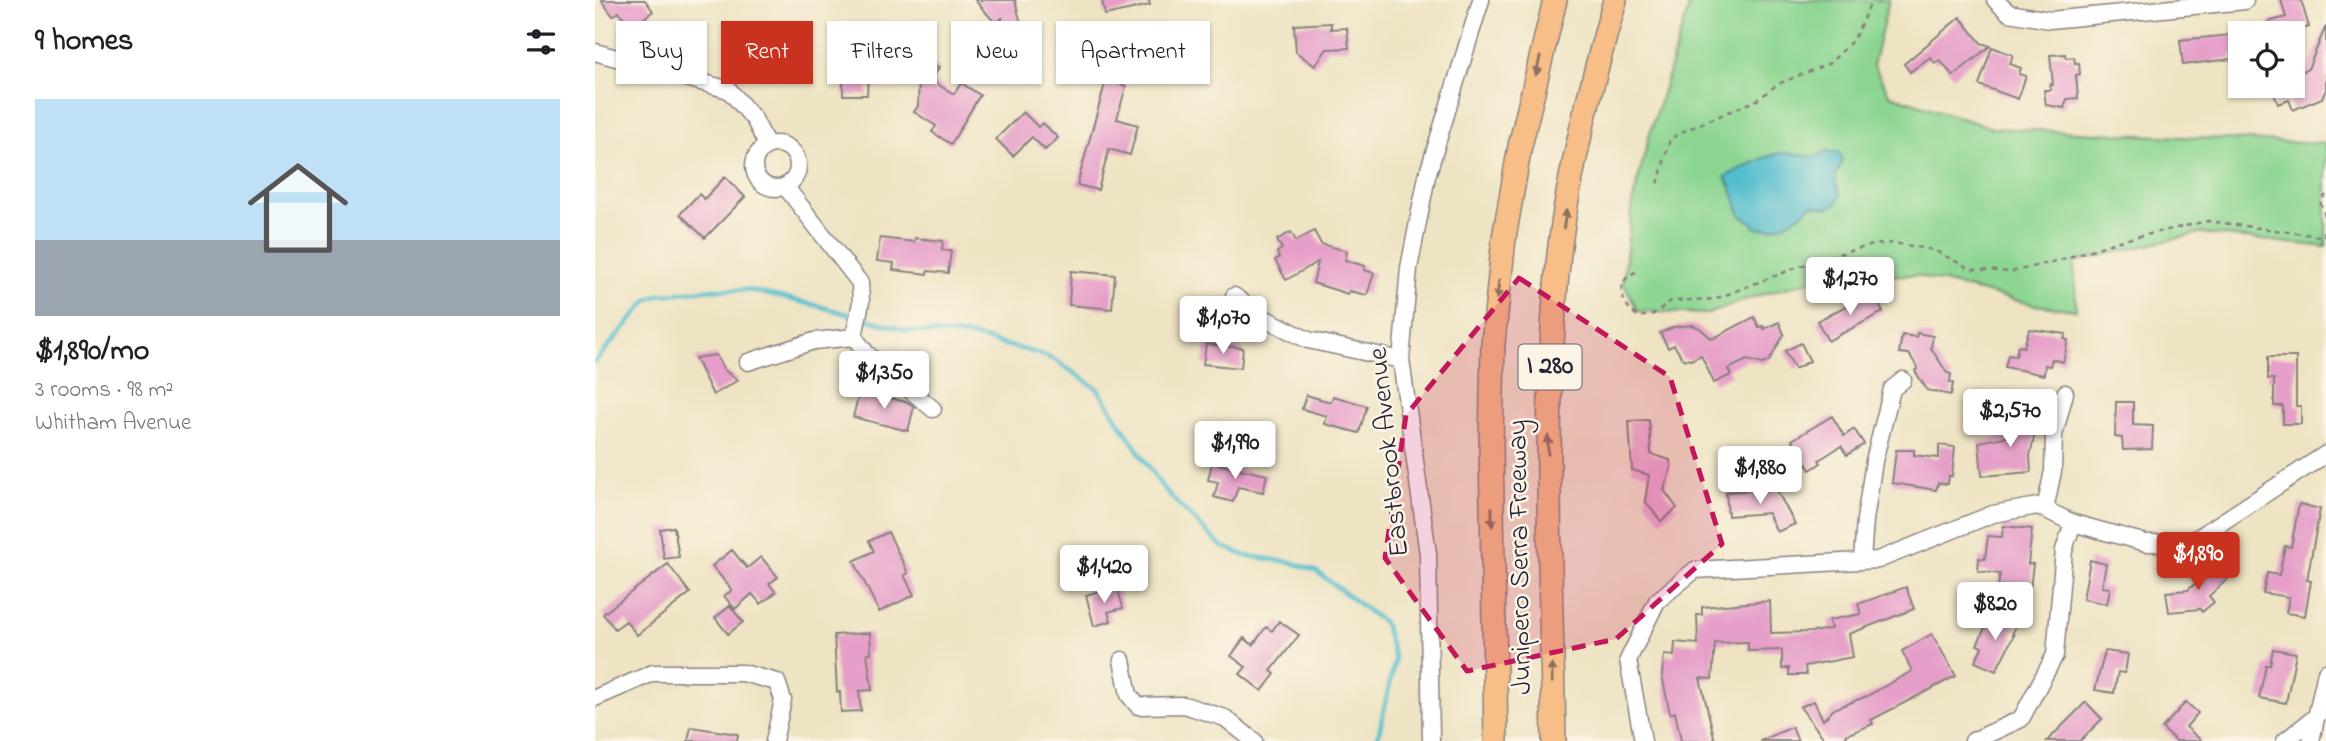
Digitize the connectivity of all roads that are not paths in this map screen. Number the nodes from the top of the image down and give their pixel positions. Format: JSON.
{"nodes":[{"id":1,"x":1481,"y":0,"type":"edge"},
{"id":2,"x":1555,"y":0,"type":"edge"},
{"id":3,"x":1615,"y":0,"type":"edge"},
{"id":4,"x":1994,"y":0,"type":"edge"},
{"id":5,"x":2245,"y":1,"type":"edge"},
{"id":6,"x":595,"y":52,"type":"edge"},
{"id":7,"x":767,"y":145,"type":"junction"},
{"id":8,"x":785,"y":186,"type":"junction"},
{"id":9,"x":1234,"y":296,"type":"dead end"},
{"id":10,"x":854,"y":337,"type":"junction"},
{"id":11,"x":1401,"y":360,"type":"junction"},
{"id":12,"x":748,"y":362,"type":"dead end"},
{"id":13,"x":1903,"y":380,"type":"dead end"},
{"id":14,"x":2065,"y":393,"type":"dead end"},
{"id":15,"x":933,"y":409,"type":"dead end"},
{"id":16,"x":2326,"y":454,"type":"edge"},
{"id":17,"x":2046,"y":509,"type":"junction"},
{"id":18,"x":2073,"y":523,"type":"junction"},
{"id":19,"x":1862,"y":560,"type":"junction"},
{"id":20,"x":1122,"y":660,"type":"dead end"},
{"id":21,"x":2326,"y":671,"type":"edge"},
{"id":22,"x":595,"y":698,"type":"edge"},
{"id":23,"x":2318,"y":715,"type":"junction"},
{"id":24,"x":774,"y":741,"type":"edge"},
{"id":25,"x":1255,"y":741,"type":"edge"},
{"id":26,"x":1431,"y":741,"type":"edge"},
{"id":27,"x":1496,"y":741,"type":"edge"},
{"id":28,"x":1554,"y":741,"type":"edge"},
{"id":29,"x":1643,"y":741,"type":"edge"},
{"id":30,"x":1973,"y":741,"type":"edge"},
{"id":31,"x":2285,"y":741,"type":"edge"},
{"id":32,"x":2311,"y":741,"type":"edge"}],
"edges":[{"from":1,"to":11,"type":"street","name":"Eastbrook Avenue"},
{"from":2,"to":27,"type":"highway","name":"Junipero Serra Freeway","number":"I 280","one_way":true},
{"from":28,"to":3,"type":"highway","name":"Junipero Serra Freeway","number":"I 280","one_way":true},
{"from":4,"to":5,"type":"street"},
{"from":6,"to":7,"type":"street"},
{"from":7,"to":8,"type":"street"},
{"from":7,"to":8,"type":"street"},
{"from":8,"to":10,"type":"street"},
{"from":9,"to":11,"type":"street"},
{"from":10,"to":12,"type":"street"},
{"from":10,"to":15,"type":"street"},
{"from":11,"to":26,"type":"street","name":"Eastbrook Avenue"},
{"from":13,"to":19,"type":"street"},
{"from":14,"to":17,"type":"street"},
{"from":16,"to":18,"type":"street"},
{"from":17,"to":18,"type":"street"},
{"from":17,"to":19,"type":"street"},
{"from":18,"to":30,"type":"street"},
{"from":19,"to":29,"type":"street"},
{"from":20,"to":25,"type":"street"},
{"from":21,"to":23,"type":"street"},
{"from":22,"to":24,"type":"street"},
{"from":23,"to":31,"type":"street"},
{"from":23,"to":32,"type":"street"}]}
